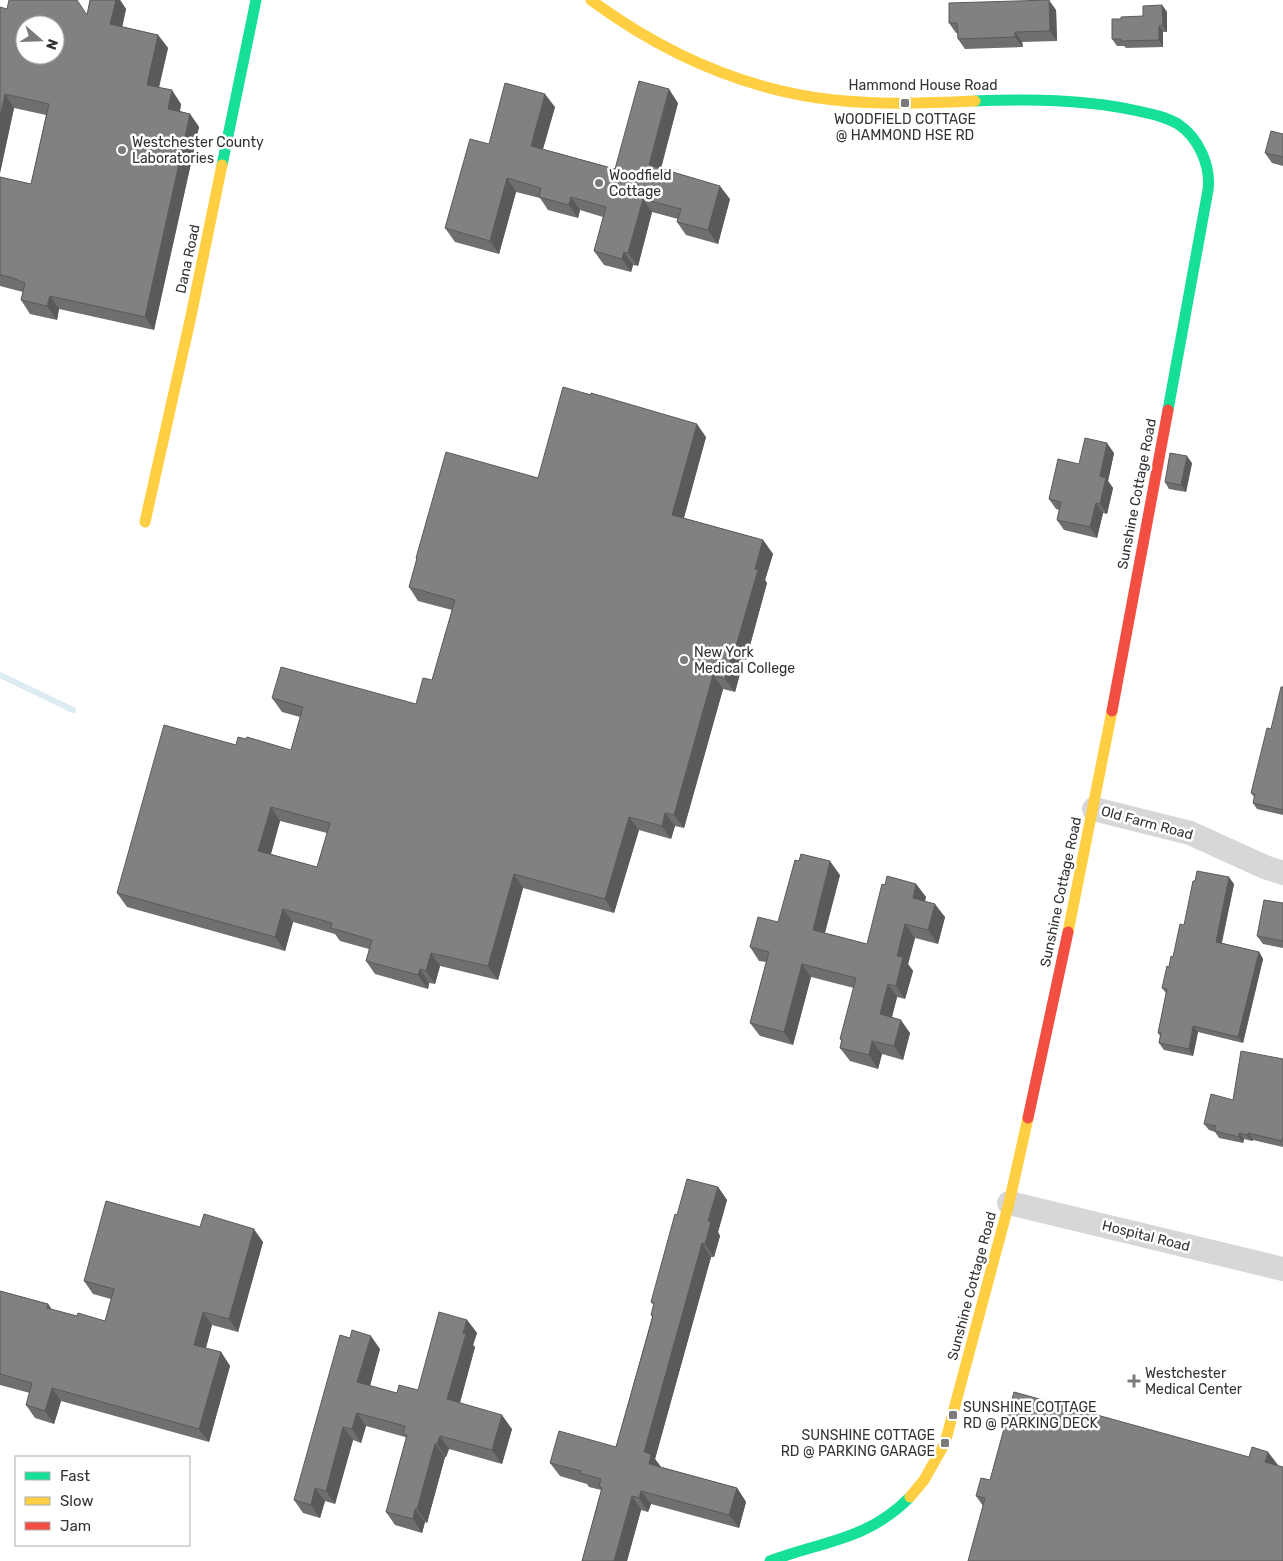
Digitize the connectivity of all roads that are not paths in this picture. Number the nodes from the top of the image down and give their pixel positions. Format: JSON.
{"nodes":[{"id":1,"x":256,"y":0,"type":"edge"},
{"id":2,"x":591,"y":0,"type":"edge"},
{"id":3,"x":1184,"y":128,"type":"joint"},
{"id":4,"x":145,"y":522,"type":"dead end"},
{"id":5,"x":1094,"y":809,"type":"junction"},
{"id":6,"x":1283,"y":873,"type":"edge"},
{"id":7,"x":1009,"y":1203,"type":"junction"},
{"id":8,"x":1283,"y":1269,"type":"edge"},
{"id":9,"x":770,"y":1561,"type":"edge"}],
"edges":[{"from":1,"to":4,"type":"street","name":"Dana Road"},
{"from":2,"to":3,"type":"street","name":"Hammond House Road"},
{"from":3,"to":5,"type":"street","name":"Sunshine Cottage Road"},
{"from":5,"to":6,"type":"street","name":"Old Farm Road"},
{"from":5,"to":7,"type":"street","name":"Sunshine Cottage Road"},
{"from":7,"to":8,"type":"street","name":"Hospital Road"},
{"from":7,"to":9,"type":"street","name":"Sunshine Cottage Road"}]}
